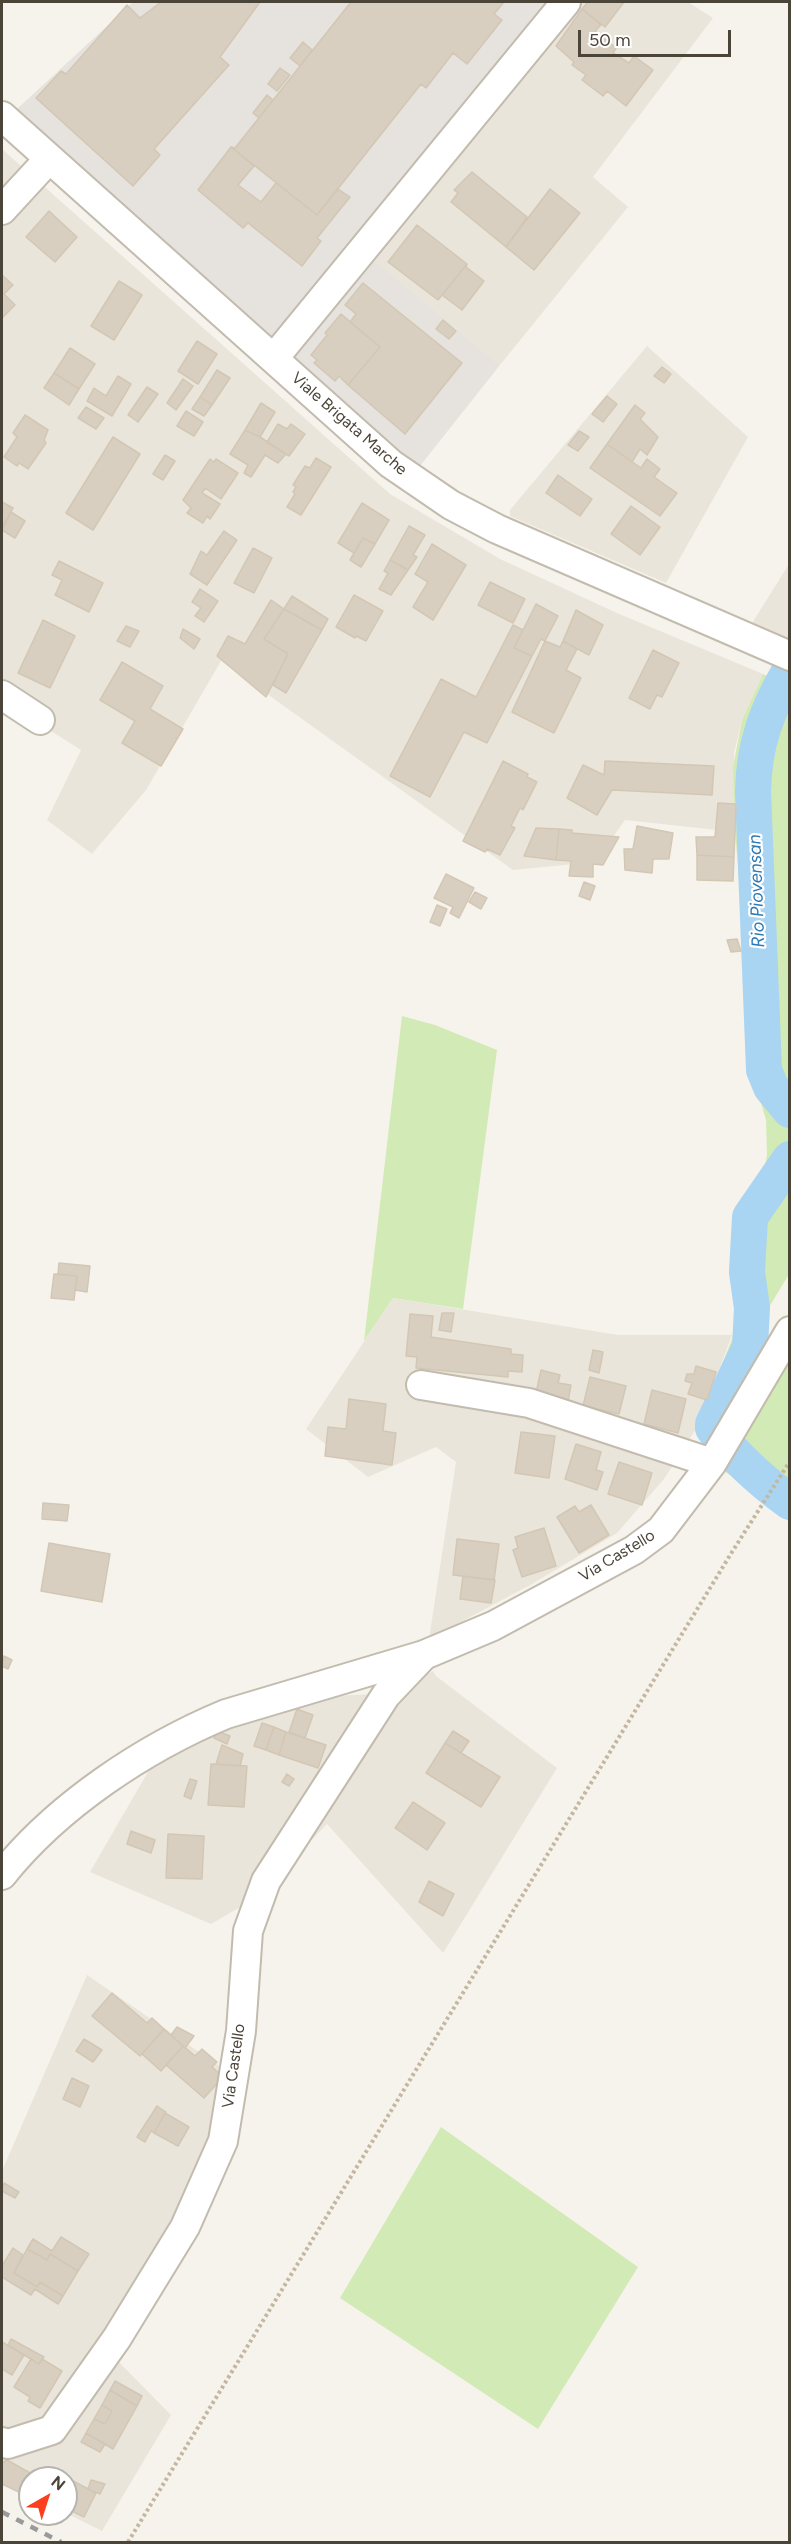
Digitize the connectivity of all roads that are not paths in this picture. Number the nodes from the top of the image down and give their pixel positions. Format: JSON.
{"nodes":[{"id":1,"x":566,"y":2,"type":"edge"},
{"id":2,"x":2,"y":116,"type":"edge"},
{"id":3,"x":49,"y":159,"type":"junction"},
{"id":4,"x":2,"y":210,"type":"edge"},
{"id":5,"x":274,"y":358,"type":"junction"},
{"id":6,"x":789,"y":656,"type":"edge"},
{"id":7,"x":2,"y":696,"type":"edge"},
{"id":8,"x":40,"y":720,"type":"dead end"},
{"id":9,"x":789,"y":1331,"type":"edge"},
{"id":10,"x":421,"y":1385,"type":"dead end"},
{"id":11,"x":714,"y":1459,"type":"junction"},
{"id":12,"x":424,"y":1655,"type":"junction"},
{"id":13,"x":2,"y":1875,"type":"edge"},
{"id":14,"x":2,"y":2442,"type":"edge"}],
"edges":[{"from":1,"to":5,"type":"street"},
{"from":2,"to":3,"type":"street","name":"Viale Brigata Marche"},
{"from":3,"to":4,"type":"street"},
{"from":3,"to":5,"type":"street","name":"Viale Brigata Marche"},
{"from":5,"to":6,"type":"street","name":"Viale Brigata Marche"},
{"from":7,"to":8,"type":"street"},
{"from":9,"to":11,"type":"street","name":"Via Castello"},
{"from":10,"to":11,"type":"street"},
{"from":11,"to":12,"type":"street","name":"Via Castello"},
{"from":12,"to":13,"type":"street","name":"Via Castello"},
{"from":12,"to":14,"type":"street","name":"Via Castello"}]}
